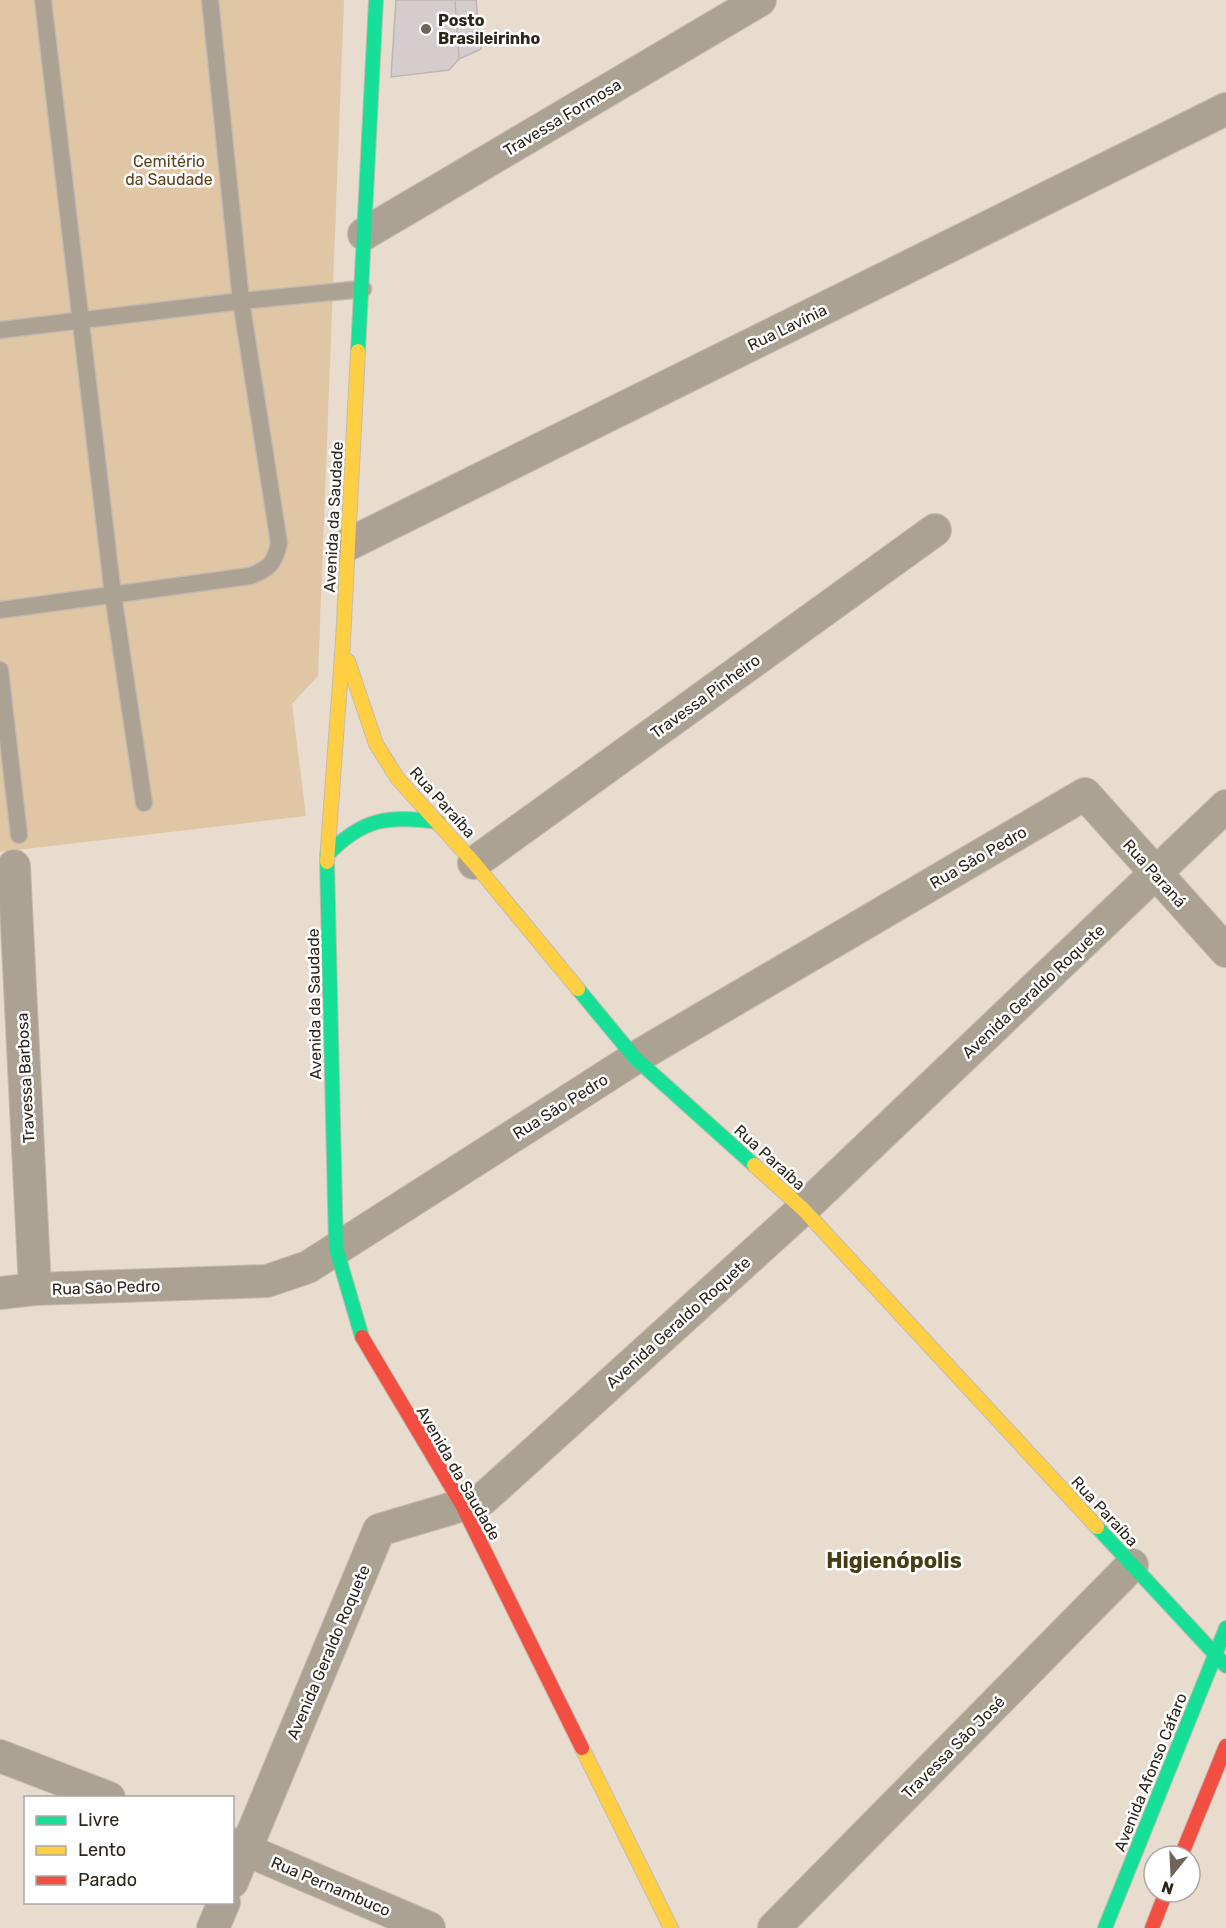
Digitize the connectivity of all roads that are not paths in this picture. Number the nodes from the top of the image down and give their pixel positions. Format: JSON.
{"nodes":[{"id":1,"x":43,"y":0,"type":"edge"},
{"id":2,"x":210,"y":0,"type":"edge"},
{"id":3,"x":376,"y":0,"type":"edge"},
{"id":4,"x":760,"y":0,"type":"edge"},
{"id":5,"x":1226,"y":109,"type":"edge"},
{"id":6,"x":364,"y":234,"type":"junction"},
{"id":7,"x":363,"y":289,"type":"junction"},
{"id":8,"x":241,"y":301,"type":"junction"},
{"id":9,"x":82,"y":320,"type":"junction"},
{"id":10,"x":0,"y":330,"type":"edge"},
{"id":11,"x":935,"y":530,"type":"dead end"},
{"id":12,"x":347,"y":545,"type":"junction"},
{"id":13,"x":113,"y":595,"type":"junction"},
{"id":14,"x":0,"y":610,"type":"edge"},
{"id":15,"x":343,"y":641,"type":"junction"},
{"id":16,"x":0,"y":670,"type":"edge"},
{"id":17,"x":5,"y":760,"type":"edge"},
{"id":18,"x":1084,"y":794,"type":"joint"},
{"id":19,"x":144,"y":802,"type":"dead end"},
{"id":20,"x":1226,"y":806,"type":"edge"},
{"id":21,"x":438,"y":822,"type":"junction"},
{"id":22,"x":19,"y":835,"type":"dead end"},
{"id":23,"x":327,"y":855,"type":"junction"},
{"id":24,"x":474,"y":863,"type":"junction"},
{"id":25,"x":14,"y":866,"type":"dead end"},
{"id":26,"x":1155,"y":875,"type":"junction"},
{"id":27,"x":1226,"y":951,"type":"edge"},
{"id":28,"x":635,"y":1058,"type":"junction"},
{"id":29,"x":803,"y":1209,"type":"junction"},
{"id":30,"x":336,"y":1248,"type":"junction"},
{"id":31,"x":35,"y":1289,"type":"junction"},
{"id":32,"x":0,"y":1293,"type":"edge"},
{"id":33,"x":462,"y":1505,"type":"junction"},
{"id":34,"x":1132,"y":1565,"type":"junction"},
{"id":35,"x":1226,"y":1628,"type":"edge"},
{"id":36,"x":1215,"y":1655,"type":"junction"},
{"id":37,"x":1226,"y":1666,"type":"edge"},
{"id":38,"x":1226,"y":1746,"type":"edge"},
{"id":39,"x":0,"y":1756,"type":"edge"},
{"id":40,"x":107,"y":1796,"type":"edge"},
{"id":41,"x":1186,"y":1844,"type":"edge"},
{"id":42,"x":239,"y":1847,"type":"edge"},
{"id":43,"x":234,"y":1872,"type":"edge"},
{"id":44,"x":223,"y":1904,"type":"edge"},
{"id":45,"x":1161,"y":1904,"type":"edge"},
{"id":46,"x":788,"y":1923,"type":"edge"},
{"id":47,"x":213,"y":1928,"type":"edge"},
{"id":48,"x":429,"y":1928,"type":"edge"},
{"id":49,"x":670,"y":1928,"type":"edge"},
{"id":50,"x":1105,"y":1928,"type":"edge"},
{"id":51,"x":1152,"y":1928,"type":"edge"}],
"edges":[{"from":1,"to":9,"type":"lane"},
{"from":2,"to":8,"type":"lane"},
{"from":3,"to":6,"type":"main road","name":"Avenida da Saudade"},
{"from":4,"to":6,"type":"street","name":"Travessa Formosa"},
{"from":5,"to":12,"type":"street","name":"Rua Lavínia"},
{"from":6,"to":7,"type":"main road","name":"Avenida da Saudade"},
{"from":7,"to":8,"type":"lane"},
{"from":7,"to":12,"type":"main road","name":"Avenida da Saudade"},
{"from":8,"to":9,"type":"lane"},
{"from":8,"to":13,"type":"lane"},
{"from":9,"to":10,"type":"lane"},
{"from":9,"to":13,"type":"lane"},
{"from":11,"to":24,"type":"street","name":"Travessa Pinheiro"},
{"from":12,"to":15,"type":"main road","name":"Avenida da Saudade"},
{"from":13,"to":14,"type":"lane"},
{"from":13,"to":19,"type":"lane"},
{"from":15,"to":21,"type":"main road","name":"Rua Paraíba"},
{"from":15,"to":23,"type":"main road","name":"Avenida da Saudade"},
{"from":16,"to":17,"type":"lane"},
{"from":17,"to":22,"type":"lane"},
{"from":18,"to":26,"type":"street","name":"Rua Paraná"},
{"from":18,"to":28,"type":"street","name":"Rua São Pedro"},
{"from":20,"to":26,"type":"street","name":"Avenida Geraldo Roquete"},
{"from":21,"to":23,"type":"main road"},
{"from":21,"to":24,"type":"main road","name":"Rua Paraíba"},
{"from":23,"to":30,"type":"main road","name":"Avenida da Saudade"},
{"from":24,"to":28,"type":"main road","name":"Rua Paraíba"},
{"from":25,"to":31,"type":"street","name":"Travessa Barbosa"},
{"from":26,"to":27,"type":"street","name":"Rua Paraná"},
{"from":26,"to":29,"type":"street","name":"Avenida Geraldo Roquete"},
{"from":28,"to":29,"type":"main road","name":"Rua Paraíba"},
{"from":28,"to":30,"type":"street","name":"Rua São Pedro"},
{"from":29,"to":33,"type":"street","name":"Avenida Geraldo Roquete"},
{"from":29,"to":34,"type":"main road","name":"Rua Paraíba"},
{"from":30,"to":31,"type":"street","name":"Rua São Pedro"},
{"from":30,"to":33,"type":"main road","name":"Avenida da Saudade"},
{"from":31,"to":32,"type":"street","name":"Rua São Pedro"},
{"from":33,"to":42,"type":"street","name":"Avenida Geraldo Roquete"},
{"from":33,"to":49,"type":"main road","name":"Avenida da Saudade"},
{"from":34,"to":36,"type":"main road","name":"Rua Paraíba"},
{"from":34,"to":46,"type":"street","name":"Travessa São José"},
{"from":35,"to":36,"type":"main road","name":"Avenida Afonso Cáfaro"},
{"from":36,"to":37,"type":"main road","name":"Rua Paraíba"},
{"from":36,"to":50,"type":"main road","name":"Avenida Afonso Cáfaro"},
{"from":38,"to":41,"type":"main road"},
{"from":39,"to":40,"type":"street"},
{"from":42,"to":43,"type":"street","name":"Avenida Geraldo Roquete"},
{"from":42,"to":48,"type":"street","name":"Rua Pernambuco"},
{"from":44,"to":47,"type":"street"},
{"from":45,"to":51,"type":"main road"}]}
